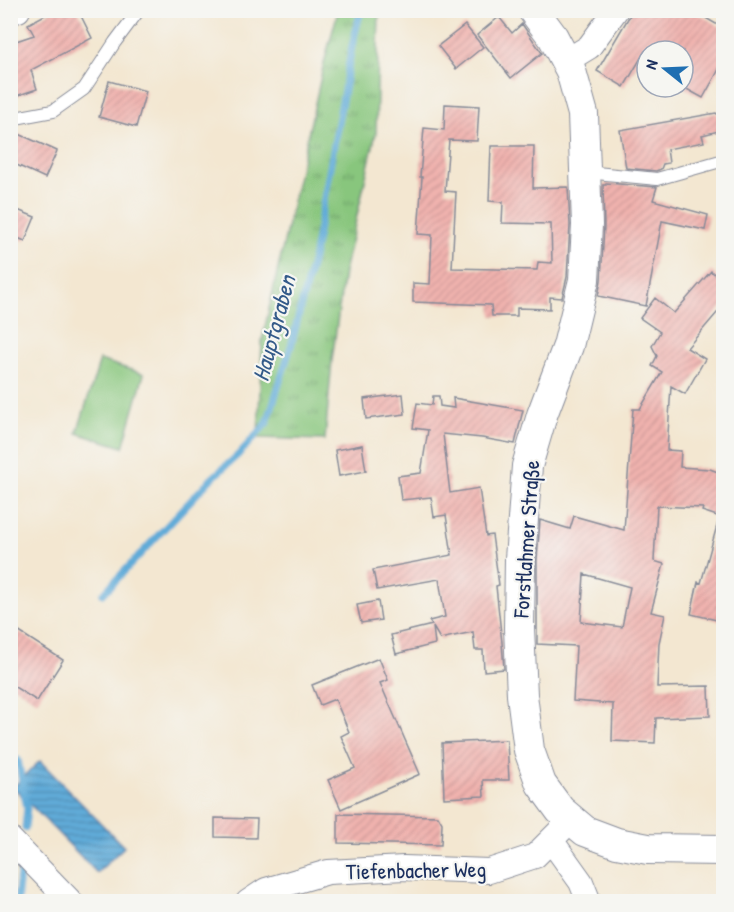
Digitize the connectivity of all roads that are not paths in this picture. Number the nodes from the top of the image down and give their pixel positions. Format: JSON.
{"nodes":[{"id":1,"x":18,"y":10,"type":"edge"},
{"id":2,"x":139,"y":10,"type":"edge"},
{"id":3,"x":533,"y":10,"type":"edge"},
{"id":4,"x":616,"y":10,"type":"edge"},
{"id":5,"x":10,"y":13,"type":"edge"},
{"id":6,"x":566,"y":62,"type":"junction"},
{"id":7,"x":10,"y":119,"type":"edge"},
{"id":8,"x":723,"y":160,"type":"edge"},
{"id":9,"x":586,"y":172,"type":"junction"},
{"id":10,"x":562,"y":830,"type":"junction"},
{"id":11,"x":10,"y":838,"type":"edge"},
{"id":12,"x":723,"y":850,"type":"edge"},
{"id":13,"x":71,"y":902,"type":"edge"},
{"id":14,"x":248,"y":902,"type":"edge"},
{"id":15,"x":589,"y":902,"type":"edge"}],
"edges":[{"from":1,"to":5,"type":"street"},
{"from":2,"to":7,"type":"lane"},
{"from":3,"to":6,"type":"street","name":"Forstlahmer Straße"},
{"from":4,"to":6,"type":"street"},
{"from":6,"to":9,"type":"street","name":"Forstlahmer Straße"},
{"from":8,"to":9,"type":"lane"},
{"from":9,"to":10,"type":"street","name":"Forstlahmer Straße"},
{"from":10,"to":12,"type":"street","name":"Forstlahmer Straße"},
{"from":10,"to":14,"type":"street","name":"Tiefenbacher Weg"},
{"from":10,"to":15,"type":"street"},
{"from":11,"to":13,"type":"street"}]}
